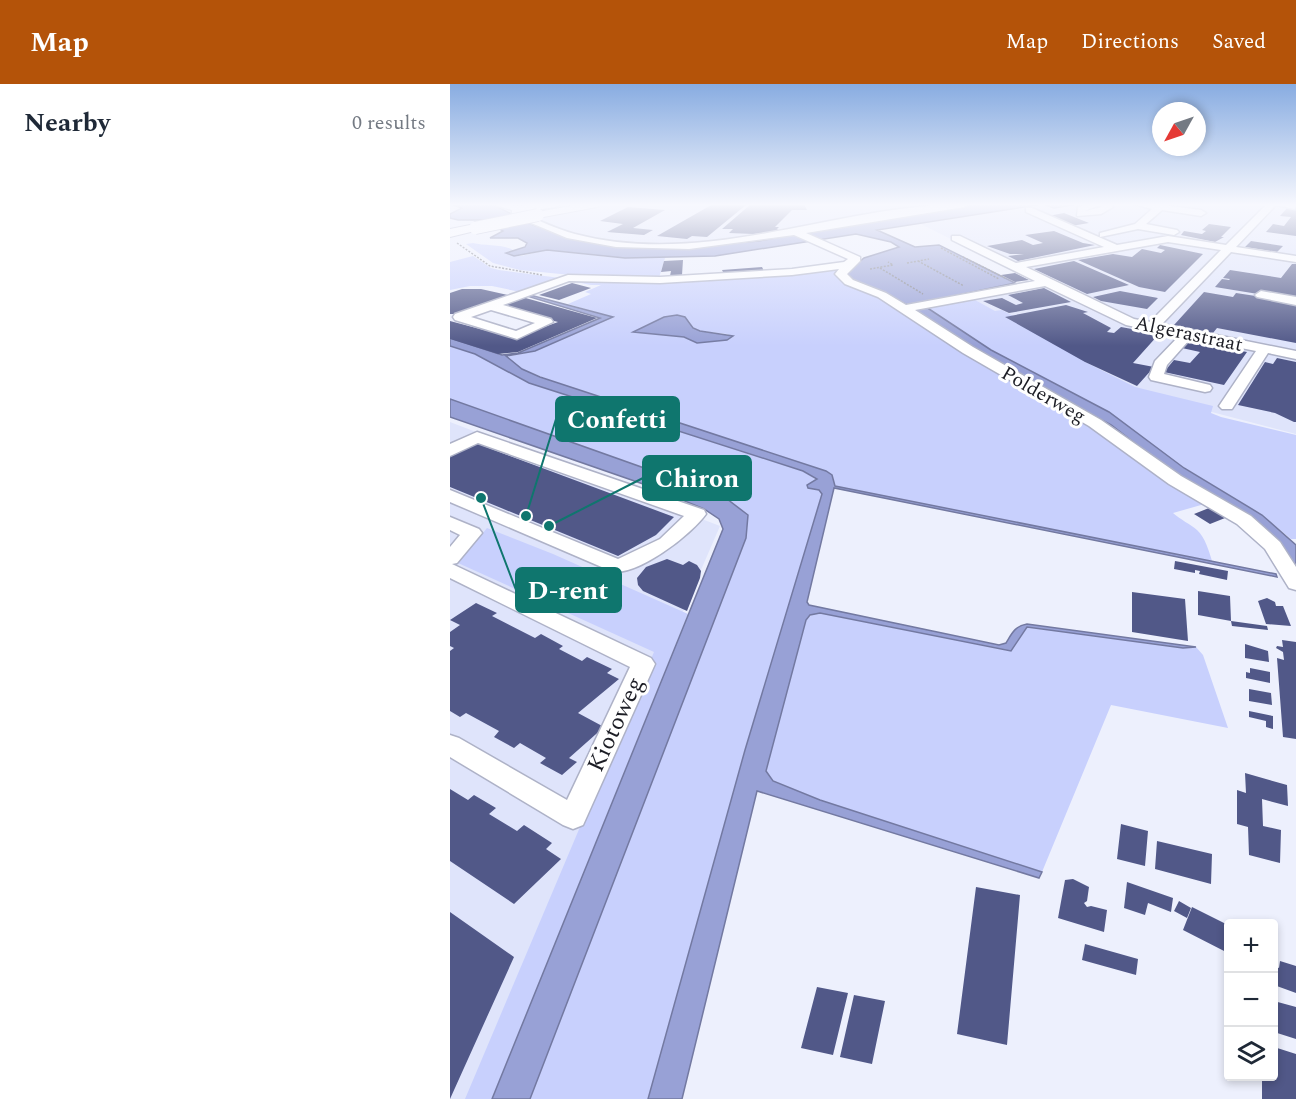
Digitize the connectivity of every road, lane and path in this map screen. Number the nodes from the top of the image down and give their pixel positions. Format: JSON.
{"nodes":[{"id":1,"x":472,"y":251,"type":"edge"},
{"id":2,"x":839,"y":251,"type":"edge"},
{"id":3,"x":946,"y":251,"type":"edge"},
{"id":4,"x":953,"y":251,"type":"edge"},
{"id":5,"x":984,"y":251,"type":"edge"},
{"id":6,"x":1096,"y":251,"type":"edge"},
{"id":7,"x":1226,"y":251,"type":"edge"},
{"id":8,"x":1250,"y":251,"type":"edge"},
{"id":9,"x":929,"y":259,"type":"dead end"},
{"id":10,"x":1219,"y":259,"type":"junction"},
{"id":11,"x":1296,"y":259,"type":"edge"},
{"id":12,"x":918,"y":261,"type":"junction"},
{"id":13,"x":1232,"y":261,"type":"dead end"},
{"id":14,"x":888,"y":262,"type":"dead end"},
{"id":15,"x":907,"y":263,"type":"dead end"},
{"id":16,"x":847,"y":265,"type":"junction"},
{"id":17,"x":1015,"y":266,"type":"junction"},
{"id":18,"x":880,"y":268,"type":"junction"},
{"id":19,"x":870,"y":269,"type":"dead end"},
{"id":20,"x":568,"y":278,"type":"junction"},
{"id":21,"x":1007,"y":279,"type":"dead end"},
{"id":22,"x":1047,"y":282,"type":"junction"},
{"id":23,"x":1011,"y":285,"type":"dead end"},
{"id":24,"x":965,"y":287,"type":"dead end"},
{"id":25,"x":1262,"y":295,"type":"dead end"},
{"id":26,"x":924,"y":299,"type":"junction"},
{"id":27,"x":1296,"y":301,"type":"edge"},
{"id":28,"x":491,"y":306,"type":"junction"},
{"id":29,"x":906,"y":308,"type":"junction"},
{"id":30,"x":1152,"y":327,"type":"junction"},
{"id":31,"x":1187,"y":333,"type":"junction"},
{"id":32,"x":1264,"y":349,"type":"junction"},
{"id":33,"x":1296,"y":355,"type":"edge"},
{"id":34,"x":1205,"y":388,"type":"dead end"},
{"id":35,"x":1227,"y":406,"type":"dead end"},
{"id":36,"x":450,"y":451,"type":"edge"},
{"id":37,"x":450,"y":495,"type":"edge"},
{"id":38,"x":484,"y":510,"type":"junction"},
{"id":39,"x":459,"y":527,"type":"edge"},
{"id":40,"x":452,"y":556,"type":"edge"},
{"id":41,"x":1296,"y":584,"type":"edge"},
{"id":42,"x":450,"y":745,"type":"edge"}],
"edges":[{"from":1,"to":20,"type":"path"},
{"from":2,"to":16,"type":"street","name":"Polderweg"},
{"from":3,"to":23,"type":"path"},
{"from":4,"to":21,"type":"path"},
{"from":5,"to":17,"type":"street","name":"Algerastraat"},
{"from":6,"to":17,"type":"street"},
{"from":7,"to":10,"type":"street"},
{"from":8,"to":11,"type":"street"},
{"from":9,"to":12,"type":"path"},
{"from":10,"to":13,"type":"street"},
{"from":10,"to":30,"type":"street"},
{"from":12,"to":15,"type":"path"},
{"from":12,"to":24,"type":"path"},
{"from":14,"to":18,"type":"path"},
{"from":16,"to":20,"type":"street"},
{"from":16,"to":29,"type":"street","name":"Polderweg"},
{"from":17,"to":22,"type":"street","name":"Algerastraat"},
{"from":18,"to":19,"type":"path"},
{"from":18,"to":26,"type":"path"},
{"from":20,"to":28,"type":"street"},
{"from":22,"to":26,"type":"street"},
{"from":22,"to":30,"type":"street","name":"Algerastraat"},
{"from":25,"to":27,"type":"street"},
{"from":26,"to":29,"type":"street"},
{"from":28,"to":28,"type":"street"},
{"from":29,"to":41,"type":"street","name":"Polderweg"},
{"from":30,"to":31,"type":"street","name":"Algerastraat"},
{"from":31,"to":32,"type":"street","name":"Algerastraat"},
{"from":31,"to":34,"type":"street"},
{"from":32,"to":33,"type":"street","name":"Algerastraat"},
{"from":32,"to":35,"type":"street"},
{"from":36,"to":38,"type":"street"},
{"from":37,"to":38,"type":"street"},
{"from":38,"to":39,"type":"street"},
{"from":39,"to":40,"type":"street","name":"Kiotoweg"},
{"from":40,"to":42,"type":"street","name":"Kiotoweg"}]}
